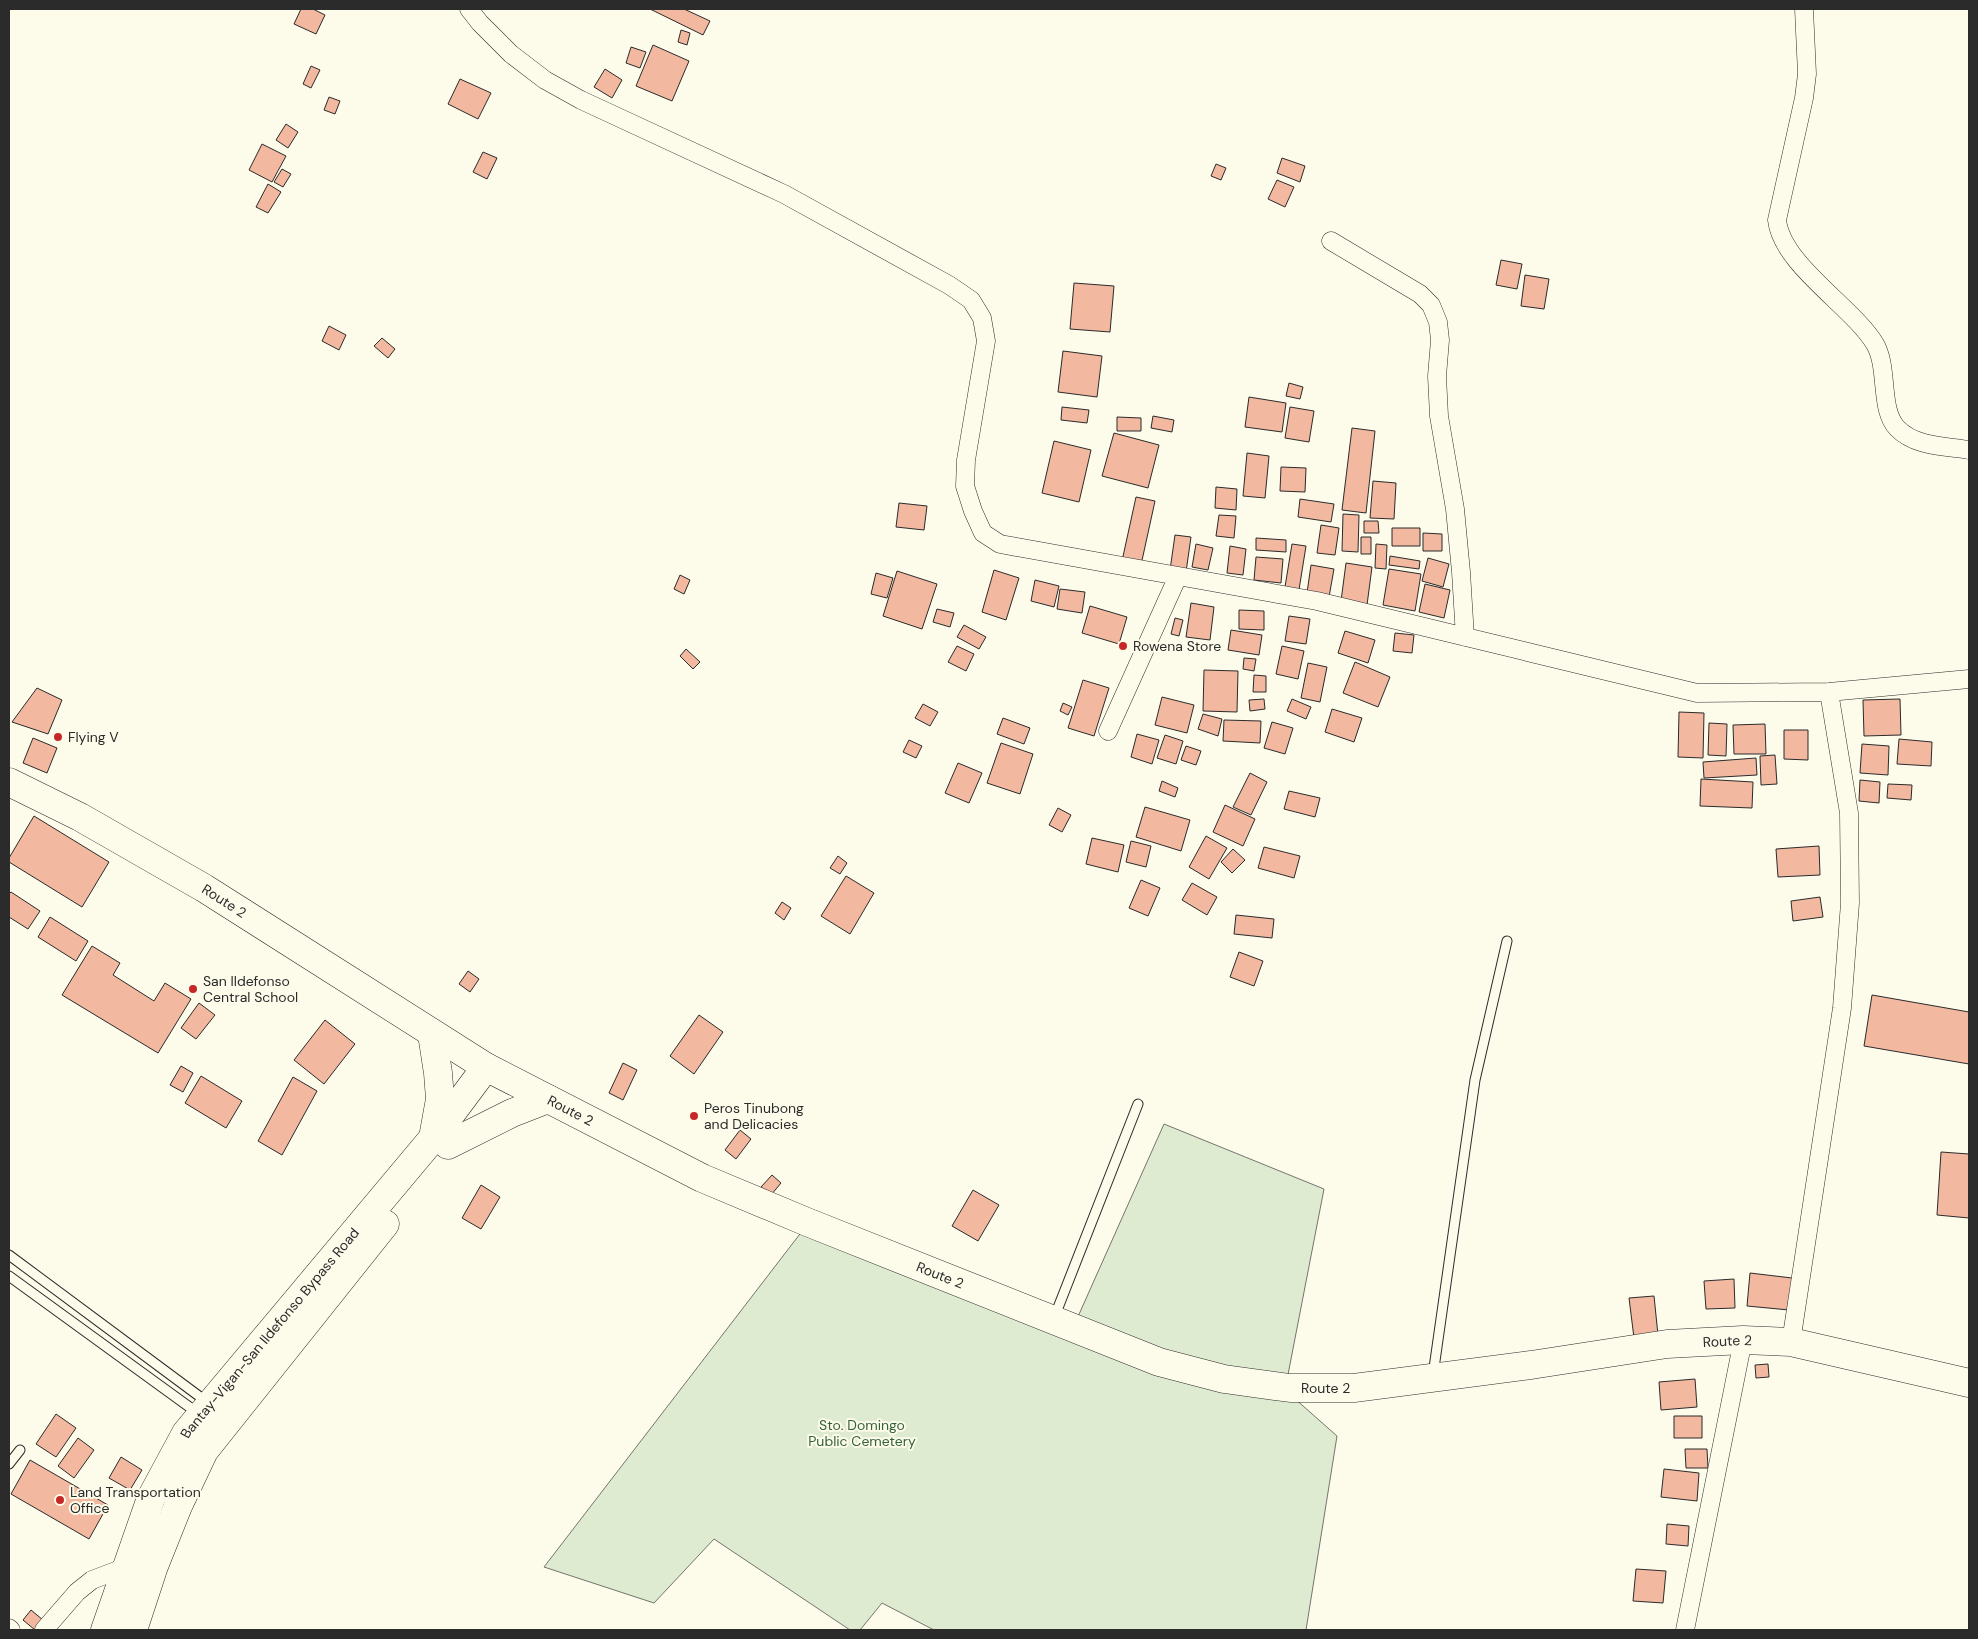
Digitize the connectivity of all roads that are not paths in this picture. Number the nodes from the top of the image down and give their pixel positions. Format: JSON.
{"nodes":[{"id":1,"x":469,"y":9,"type":"edge"},
{"id":2,"x":1804,"y":9,"type":"edge"},
{"id":3,"x":1331,"y":241,"type":"dead end"},
{"id":4,"x":1969,"y":450,"type":"edge"},
{"id":5,"x":1178,"y":576,"type":"junction"},
{"id":6,"x":1465,"y":637,"type":"junction"},
{"id":7,"x":1969,"y":679,"type":"edge"},
{"id":8,"x":1829,"y":692,"type":"junction"},
{"id":9,"x":1108,"y":731,"type":"dead end"},
{"id":10,"x":9,"y":782,"type":"edge"},
{"id":11,"x":1507,"y":941,"type":"dead end"},
{"id":12,"x":432,"y":1034,"type":"junction"},
{"id":13,"x":492,"y":1070,"type":"junction"},
{"id":14,"x":548,"y":1099,"type":"junction"},
{"id":15,"x":1138,"y":1104,"type":"dead end"},
{"id":16,"x":441,"y":1141,"type":"junction"},
{"id":17,"x":9,"y":1255,"type":"edge"},
{"id":18,"x":9,"y":1276,"type":"edge"},
{"id":19,"x":82,"y":1309,"type":"junction"},
{"id":20,"x":1053,"y":1320,"type":"junction"},
{"id":21,"x":72,"y":1322,"type":"junction"},
{"id":22,"x":1743,"y":1340,"type":"junction"},
{"id":23,"x":1791,"y":1342,"type":"junction"},
{"id":24,"x":1432,"y":1378,"type":"junction"},
{"id":25,"x":1969,"y":1383,"type":"edge"},
{"id":26,"x":215,"y":1417,"type":"junction"},
{"id":27,"x":20,"y":1450,"type":"dead end"},
{"id":28,"x":9,"y":1464,"type":"edge"},
{"id":29,"x":126,"y":1567,"type":"junction"},
{"id":30,"x":44,"y":1630,"type":"edge"},
{"id":31,"x":105,"y":1630,"type":"edge"},
{"id":32,"x":133,"y":1630,"type":"edge"},
{"id":33,"x":1685,"y":1630,"type":"edge"}],
"edges":[{"from":1,"to":5,"type":"street"},
{"from":2,"to":4,"type":"street"},
{"from":3,"to":6,"type":"street"},
{"from":5,"to":6,"type":"street"},
{"from":5,"to":9,"type":"street"},
{"from":6,"to":8,"type":"street"},
{"from":7,"to":8,"type":"street"},
{"from":8,"to":23,"type":"street"},
{"from":10,"to":12,"type":"main road","name":"Route 2"},
{"from":11,"to":24,"type":"lane"},
{"from":12,"to":13,"type":"main road","name":"Route 2"},
{"from":12,"to":16,"type":"main road"},
{"from":13,"to":14,"type":"main road","name":"Route 2"},
{"from":13,"to":16,"type":"main road","name":"Bantay-Vigan-San Ildefonso Bypass Road"},
{"from":14,"to":16,"type":"main road"},
{"from":14,"to":20,"type":"main road","name":"Route 2"},
{"from":15,"to":20,"type":"lane"},
{"from":16,"to":26,"type":"main road","name":"Bantay-Vigan-San Ildefonso Bypass Road"},
{"from":17,"to":19,"type":"lane"},
{"from":18,"to":21,"type":"lane"},
{"from":19,"to":21,"type":"lane"},
{"from":19,"to":26,"type":"lane"},
{"from":20,"to":24,"type":"main road","name":"Route 2"},
{"from":21,"to":26,"type":"lane"},
{"from":22,"to":23,"type":"main road","name":"Route 2"},
{"from":22,"to":24,"type":"main road","name":"Route 2"},
{"from":22,"to":33,"type":"street"},
{"from":23,"to":25,"type":"main road","name":"Route 2"},
{"from":26,"to":29,"type":"main road","name":"Bantay-Vigan-San Ildefonso Bypass Road"},
{"from":26,"to":32,"type":"main road","name":"Bantay-Vigan-San Ildefonso Bypass Road"},
{"from":27,"to":28,"type":"lane"},
{"from":29,"to":30,"type":"street"},
{"from":29,"to":31,"type":"main road","name":"Bantay-Vigan-San Ildefonso Bypass Road"}]}
